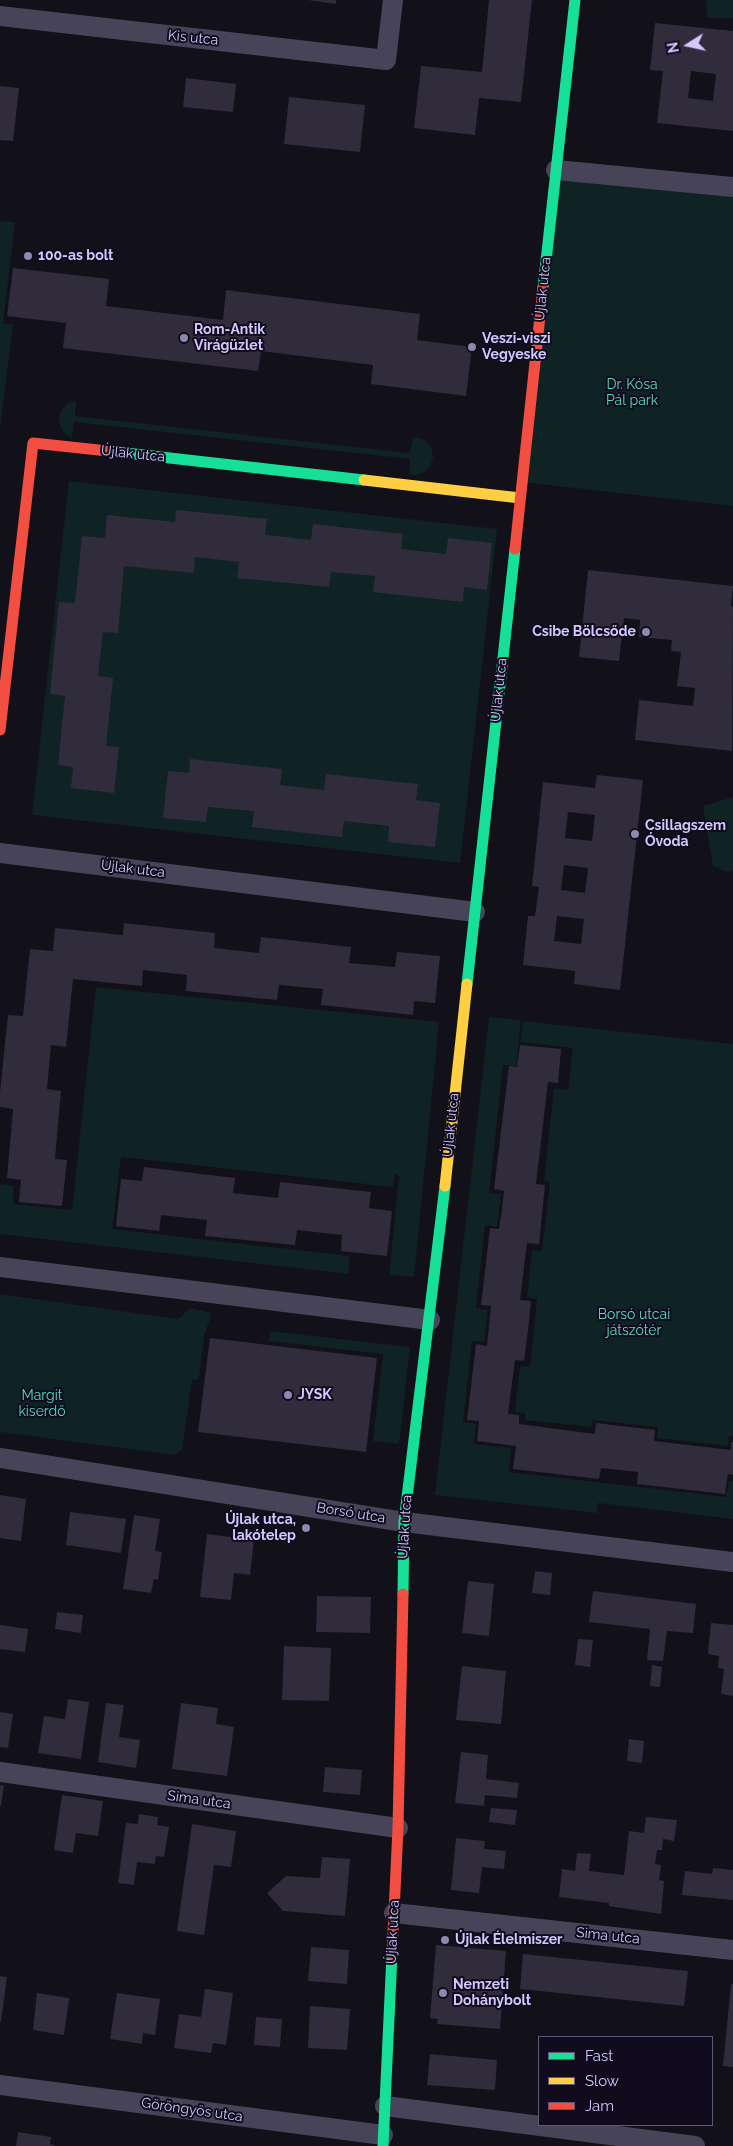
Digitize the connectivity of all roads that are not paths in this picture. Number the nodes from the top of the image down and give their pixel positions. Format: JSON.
{"nodes":[{"id":1,"x":393,"y":0,"type":"edge"},
{"id":2,"x":575,"y":0,"type":"edge"},
{"id":3,"x":0,"y":16,"type":"edge"},
{"id":4,"x":556,"y":170,"type":"junction"},
{"id":5,"x":733,"y":186,"type":"edge"},
{"id":6,"x":520,"y":498,"type":"junction"},
{"id":7,"x":0,"y":730,"type":"edge"},
{"id":8,"x":0,"y":853,"type":"edge"},
{"id":9,"x":475,"y":912,"type":"junction"},
{"id":10,"x":0,"y":1267,"type":"edge"},
{"id":11,"x":430,"y":1320,"type":"junction"},
{"id":12,"x":0,"y":1458,"type":"edge"},
{"id":13,"x":404,"y":1522,"type":"junction"},
{"id":14,"x":733,"y":1562,"type":"edge"},
{"id":15,"x":0,"y":1772,"type":"edge"},
{"id":16,"x":398,"y":1828,"type":"junction"},
{"id":17,"x":394,"y":1913,"type":"junction"},
{"id":18,"x":733,"y":1950,"type":"edge"},
{"id":19,"x":0,"y":2085,"type":"edge"},
{"id":20,"x":385,"y":2106,"type":"junction"},
{"id":21,"x":538,"y":2126,"type":"edge"},
{"id":22,"x":540,"y":2126,"type":"edge"},
{"id":23,"x":383,"y":2141,"type":"edge"},
{"id":24,"x":695,"y":2146,"type":"edge"}],
"edges":[{"from":1,"to":3,"type":"street","name":"Kis utca"},
{"from":2,"to":4,"type":"street","name":"Újlak utca"},
{"from":4,"to":5,"type":"street"},
{"from":4,"to":6,"type":"street","name":"Újlak utca"},
{"from":6,"to":7,"type":"street","name":"Újlak utca"},
{"from":6,"to":9,"type":"street","name":"Újlak utca"},
{"from":8,"to":9,"type":"street","name":"Újlak utca"},
{"from":9,"to":11,"type":"street","name":"Újlak utca"},
{"from":10,"to":11,"type":"street"},
{"from":11,"to":13,"type":"street","name":"Újlak utca"},
{"from":12,"to":13,"type":"street","name":"Borsó utca"},
{"from":13,"to":14,"type":"street","name":"Borsó utca"},
{"from":13,"to":16,"type":"street","name":"Újlak utca"},
{"from":15,"to":16,"type":"street","name":"Sima utca"},
{"from":16,"to":17,"type":"street","name":"Újlak utca"},
{"from":17,"to":18,"type":"street","name":"Sima utca"},
{"from":17,"to":20,"type":"street","name":"Újlak utca"},
{"from":19,"to":23,"type":"street","name":"Göröngyös utca"},
{"from":20,"to":21,"type":"street"},
{"from":20,"to":23,"type":"street","name":"Újlak utca"},
{"from":22,"to":24,"type":"street"}]}
